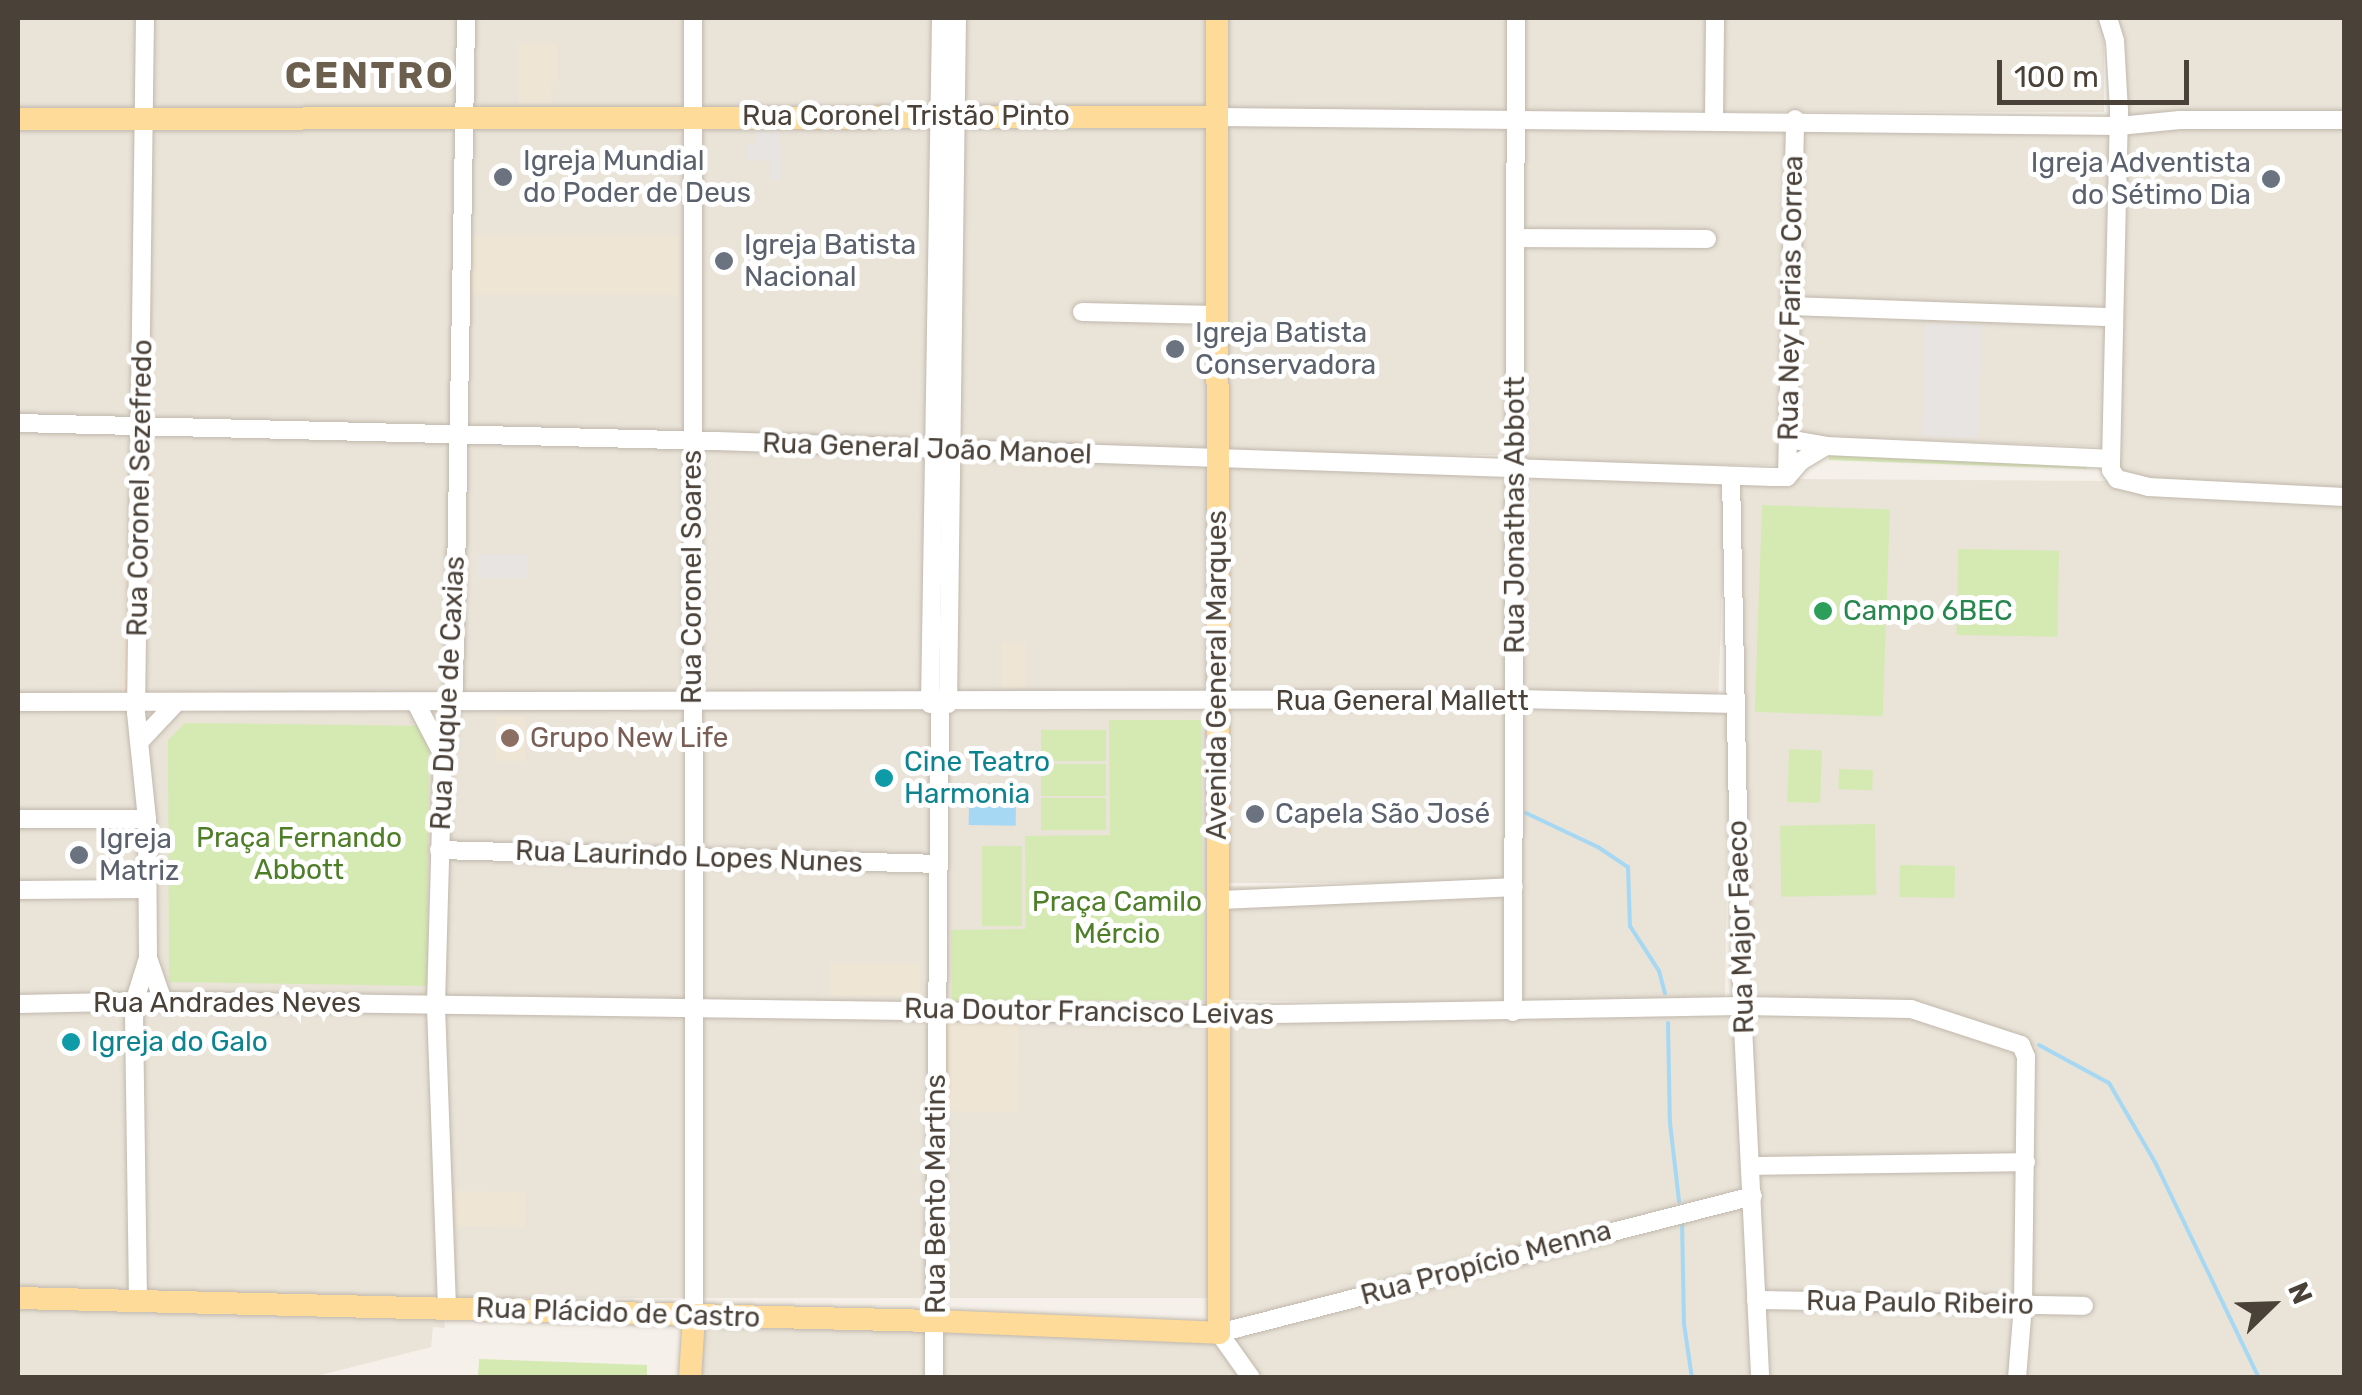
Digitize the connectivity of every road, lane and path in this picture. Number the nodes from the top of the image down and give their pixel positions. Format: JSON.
{"nodes":[{"id":1,"x":145,"y":18,"type":"edge"},
{"id":2,"x":466,"y":18,"type":"edge"},
{"id":3,"x":693,"y":18,"type":"edge"},
{"id":4,"x":941,"y":18,"type":"edge"},
{"id":5,"x":958,"y":18,"type":"edge"},
{"id":6,"x":1218,"y":18,"type":"edge"},
{"id":7,"x":1516,"y":18,"type":"edge"},
{"id":8,"x":1714,"y":18,"type":"edge"},
{"id":9,"x":2108,"y":18,"type":"edge"},
{"id":10,"x":464,"y":116,"type":"junction"},
{"id":11,"x":692,"y":116,"type":"junction"},
{"id":12,"x":948,"y":116,"type":"junction"},
{"id":13,"x":1217,"y":117,"type":"junction"},
{"id":14,"x":1516,"y":118,"type":"junction"},
{"id":15,"x":18,"y":119,"type":"edge"},
{"id":16,"x":144,"y":119,"type":"junction"},
{"id":17,"x":1714,"y":119,"type":"junction"},
{"id":18,"x":1795,"y":119,"type":"junction"},
{"id":19,"x":2344,"y":120,"type":"edge"},
{"id":20,"x":2118,"y":126,"type":"junction"},
{"id":21,"x":1516,"y":238,"type":"junction"},
{"id":22,"x":1707,"y":239,"type":"dead end"},
{"id":23,"x":1791,"y":306,"type":"junction"},
{"id":24,"x":1082,"y":312,"type":"dead end"},
{"id":25,"x":1217,"y":316,"type":"junction"},
{"id":26,"x":2112,"y":317,"type":"junction"},
{"id":27,"x":18,"y":423,"type":"edge"},
{"id":28,"x":142,"y":427,"type":"junction"},
{"id":29,"x":458,"y":438,"type":"junction"},
{"id":30,"x":692,"y":440,"type":"junction"},
{"id":31,"x":1788,"y":440,"type":"junction"},
{"id":32,"x":1826,"y":446,"type":"junction"},
{"id":33,"x":943,"y":449,"type":"junction"},
{"id":34,"x":2110,"y":459,"type":"junction"},
{"id":35,"x":1217,"y":460,"type":"junction"},
{"id":36,"x":1516,"y":469,"type":"junction"},
{"id":37,"x":1732,"y":476,"type":"junction"},
{"id":38,"x":1787,"y":476,"type":"junction"},
{"id":39,"x":2344,"y":497,"type":"edge"},
{"id":40,"x":1515,"y":699,"type":"junction"},
{"id":41,"x":18,"y":702,"type":"edge"},
{"id":42,"x":136,"y":702,"type":"junction"},
{"id":43,"x":176,"y":702,"type":"junction"},
{"id":44,"x":1217,"y":702,"type":"junction"},
{"id":45,"x":452,"y":703,"type":"junction"},
{"id":46,"x":692,"y":703,"type":"junction"},
{"id":47,"x":416,"y":704,"type":"junction"},
{"id":48,"x":939,"y":704,"type":"junction"},
{"id":49,"x":1736,"y":704,"type":"junction"},
{"id":50,"x":141,"y":740,"type":"junction"},
{"id":51,"x":443,"y":756,"type":"junction"},
{"id":52,"x":147,"y":818,"type":"junction"},
{"id":53,"x":18,"y":819,"type":"edge"},
{"id":54,"x":439,"y":850,"type":"junction"},
{"id":55,"x":692,"y":857,"type":"junction"},
{"id":56,"x":938,"y":864,"type":"junction"},
{"id":57,"x":1514,"y":886,"type":"junction"},
{"id":58,"x":146,"y":889,"type":"junction"},
{"id":59,"x":18,"y":890,"type":"edge"},
{"id":60,"x":1218,"y":900,"type":"junction"},
{"id":61,"x":148,"y":958,"type":"junction"},
{"id":62,"x":163,"y":1001,"type":"junction"},
{"id":63,"x":134,"y":1003,"type":"junction"},
{"id":64,"x":18,"y":1004,"type":"edge"},
{"id":65,"x":436,"y":1004,"type":"junction"},
{"id":66,"x":1742,"y":1006,"type":"junction"},
{"id":67,"x":692,"y":1010,"type":"junction"},
{"id":68,"x":937,"y":1010,"type":"junction"},
{"id":69,"x":1513,"y":1012,"type":"junction"},
{"id":70,"x":1217,"y":1015,"type":"junction"},
{"id":71,"x":2026,"y":1162,"type":"junction"},
{"id":72,"x":1752,"y":1166,"type":"junction"},
{"id":73,"x":1753,"y":1196,"type":"junction"},
{"id":74,"x":18,"y":1298,"type":"edge"},
{"id":75,"x":1756,"y":1300,"type":"junction"},
{"id":76,"x":138,"y":1301,"type":"junction"},
{"id":77,"x":2024,"y":1305,"type":"junction"},
{"id":78,"x":2084,"y":1306,"type":"dead end"},
{"id":79,"x":448,"y":1307,"type":"junction"},
{"id":80,"x":694,"y":1316,"type":"junction"},
{"id":81,"x":935,"y":1320,"type":"junction"},
{"id":82,"x":1219,"y":1333,"type":"junction"},
{"id":83,"x":690,"y":1378,"type":"edge"},
{"id":84,"x":934,"y":1378,"type":"edge"},
{"id":85,"x":1251,"y":1378,"type":"edge"},
{"id":86,"x":1760,"y":1378,"type":"edge"},
{"id":87,"x":2017,"y":1378,"type":"edge"}],
"edges":[{"from":1,"to":16,"type":"street","name":"Rua Coronel Sezefredo"},
{"from":2,"to":10,"type":"street","name":"Rua Duque de Caxias"},
{"from":3,"to":11,"type":"street","name":"Rua Coronel Soares"},
{"from":4,"to":12,"type":"street"},
{"from":5,"to":12,"type":"street"},
{"from":6,"to":13,"type":"main road","name":"Avenida General Marques"},
{"from":7,"to":14,"type":"street","name":"Rua Jonathas Abbott"},
{"from":8,"to":17,"type":"street"},
{"from":9,"to":20,"type":"street"},
{"from":10,"to":11,"type":"main road","name":"Rua Coronel Tristão Pinto"},
{"from":10,"to":16,"type":"main road","name":"Rua Coronel Tristão Pinto"},
{"from":10,"to":29,"type":"street","name":"Rua Duque de Caxias"},
{"from":11,"to":12,"type":"main road","name":"Rua Coronel Tristão Pinto"},
{"from":11,"to":30,"type":"street","name":"Rua Coronel Soares"},
{"from":12,"to":13,"type":"main road","name":"Rua Coronel Tristão Pinto"},
{"from":12,"to":33,"type":"street","name":"Rua Bento Martins"},
{"from":13,"to":14,"type":"street","name":"Rua Coronel Tristão Pinto"},
{"from":13,"to":25,"type":"main road","name":"Avenida General Marques"},
{"from":14,"to":17,"type":"street","name":"Rua Coronel Tristão Pinto"},
{"from":14,"to":21,"type":"street","name":"Rua Jonathas Abbott"},
{"from":15,"to":16,"type":"main road","name":"Rua Coronel Tristão Pinto"},
{"from":16,"to":28,"type":"street","name":"Rua Coronel Sezefredo"},
{"from":17,"to":18,"type":"street","name":"Rua Coronel Tristão Pinto"},
{"from":18,"to":20,"type":"street","name":"Rua Coronel Tristão Pinto"},
{"from":18,"to":23,"type":"street","name":"Rua Ney Farias Correa"},
{"from":19,"to":20,"type":"street","name":"Rua Coronel Tristão Pinto"},
{"from":20,"to":26,"type":"street"},
{"from":21,"to":22,"type":"street"},
{"from":21,"to":36,"type":"street","name":"Rua Jonathas Abbott"},
{"from":23,"to":26,"type":"street"},
{"from":23,"to":31,"type":"street","name":"Rua Ney Farias Correa"},
{"from":24,"to":25,"type":"street"},
{"from":25,"to":35,"type":"main road","name":"Avenida General Marques"},
{"from":26,"to":34,"type":"street"},
{"from":27,"to":28,"type":"street","name":"Rua General João Manoel"},
{"from":28,"to":29,"type":"street","name":"Rua General João Manoel"},
{"from":28,"to":42,"type":"street","name":"Rua Coronel Sezefredo"},
{"from":29,"to":30,"type":"street","name":"Rua General João Manoel"},
{"from":29,"to":45,"type":"street","name":"Rua Duque de Caxias"},
{"from":30,"to":33,"type":"street","name":"Rua General João Manoel"},
{"from":30,"to":46,"type":"street","name":"Rua Coronel Soares"},
{"from":31,"to":32,"type":"street"},
{"from":31,"to":38,"type":"street","name":"Rua Ney Farias Correa"},
{"from":32,"to":34,"type":"street"},
{"from":32,"to":38,"type":"street"},
{"from":33,"to":35,"type":"street","name":"Rua General João Manoel"},
{"from":33,"to":48,"type":"street","name":"Rua Bento Martins"},
{"from":34,"to":39,"type":"street"},
{"from":35,"to":36,"type":"street","name":"Rua General João Manoel"},
{"from":35,"to":44,"type":"main road","name":"Avenida General Marques"},
{"from":36,"to":37,"type":"street","name":"Rua General João Manoel"},
{"from":36,"to":40,"type":"street","name":"Rua Jonathas Abbott"},
{"from":37,"to":38,"type":"street","name":"Rua General João Manoel"},
{"from":37,"to":49,"type":"street","name":"Rua Major Faeco"},
{"from":40,"to":44,"type":"street","name":"Rua General Mallett"},
{"from":40,"to":49,"type":"street","name":"Rua General Mallett"},
{"from":40,"to":57,"type":"street","name":"Rua Jonathas Abbott"},
{"from":41,"to":42,"type":"street","name":"Rua General Mallett"},
{"from":42,"to":43,"type":"street","name":"Rua General Mallett"},
{"from":42,"to":50,"type":"street","name":"Rua Coronel Sezefredo"},
{"from":43,"to":47,"type":"street","name":"Rua General Mallett"},
{"from":43,"to":50,"type":"street"},
{"from":44,"to":48,"type":"street","name":"Rua General Mallett"},
{"from":44,"to":60,"type":"main road","name":"Avenida General Marques"},
{"from":45,"to":46,"type":"street","name":"Rua General Mallett"},
{"from":45,"to":47,"type":"street","name":"Rua General Mallett"},
{"from":45,"to":51,"type":"street","name":"Rua Duque de Caxias"},
{"from":46,"to":48,"type":"street","name":"Rua General Mallett"},
{"from":46,"to":55,"type":"street","name":"Rua Coronel Soares"},
{"from":47,"to":51,"type":"street"},
{"from":48,"to":56,"type":"street","name":"Rua Bento Martins"},
{"from":49,"to":66,"type":"street","name":"Rua Major Faeco"},
{"from":50,"to":52,"type":"street","name":"Rua Coronel Sezefredo"},
{"from":51,"to":54,"type":"street","name":"Rua Duque de Caxias"},
{"from":52,"to":53,"type":"street"},
{"from":52,"to":58,"type":"street","name":"Rua Coronel Sezefredo"},
{"from":54,"to":55,"type":"street","name":"Rua Laurindo Lopes Nunes"},
{"from":54,"to":65,"type":"street","name":"Rua Duque de Caxias"},
{"from":55,"to":56,"type":"street","name":"Rua Laurindo Lopes Nunes"},
{"from":55,"to":67,"type":"street","name":"Rua Coronel Soares"},
{"from":56,"to":68,"type":"street","name":"Rua Bento Martins"},
{"from":57,"to":60,"type":"street"},
{"from":57,"to":69,"type":"street","name":"Rua Jonathas Abbott"},
{"from":58,"to":59,"type":"street"},
{"from":58,"to":61,"type":"street","name":"Rua Coronel Sezefredo"},
{"from":60,"to":70,"type":"main road","name":"Avenida General Marques"},
{"from":61,"to":62,"type":"street","name":"Rua Coronel Sezefredo"},
{"from":61,"to":63,"type":"street","name":"Rua Coronel Sezefredo"},
{"from":62,"to":63,"type":"street","name":"Rua Andrades Neves"},
{"from":62,"to":65,"type":"street","name":"Rua Andrades Neves"},
{"from":63,"to":64,"type":"street","name":"Rua Andrades Neves"},
{"from":63,"to":76,"type":"street","name":"Rua Coronel Sezefredo"},
{"from":65,"to":67,"type":"street","name":"Rua Doutor Francisco Leivas"},
{"from":65,"to":79,"type":"street","name":"Rua Duque de Caxias"},
{"from":66,"to":69,"type":"street","name":"Rua Doutor Francisco Leivas"},
{"from":66,"to":71,"type":"street","name":"Rua Doutor Francisco Leivas"},
{"from":66,"to":72,"type":"street","name":"Rua Major Faeco"},
{"from":67,"to":68,"type":"street","name":"Rua Doutor Francisco Leivas"},
{"from":67,"to":80,"type":"street","name":"Rua Coronel Soares"},
{"from":68,"to":70,"type":"street","name":"Rua Doutor Francisco Leivas"},
{"from":68,"to":81,"type":"street","name":"Rua Bento Martins"},
{"from":69,"to":70,"type":"street","name":"Rua Doutor Francisco Leivas"},
{"from":70,"to":82,"type":"main road","name":"Avenida General Marques"},
{"from":71,"to":72,"type":"street"},
{"from":71,"to":77,"type":"street"},
{"from":72,"to":73,"type":"street","name":"Rua Major Faeco"},
{"from":73,"to":75,"type":"street","name":"Rua Major Faeco"},
{"from":73,"to":82,"type":"street","name":"Rua Propício Menna"},
{"from":74,"to":76,"type":"main road","name":"Rua Plácido de Castro"},
{"from":75,"to":77,"type":"street","name":"Rua Paulo Ribeiro"},
{"from":75,"to":86,"type":"street","name":"Rua Major Faeco"},
{"from":76,"to":79,"type":"main road","name":"Rua Plácido de Castro"},
{"from":77,"to":78,"type":"street","name":"Rua Paulo Ribeiro"},
{"from":77,"to":87,"type":"street"},
{"from":79,"to":80,"type":"main road","name":"Rua Plácido de Castro"},
{"from":80,"to":81,"type":"main road","name":"Rua Plácido de Castro"},
{"from":80,"to":83,"type":"main road"},
{"from":81,"to":82,"type":"main road","name":"Rua Plácido de Castro"},
{"from":81,"to":84,"type":"street","name":"Rua Bento Martins"},
{"from":82,"to":85,"type":"street"}]}
